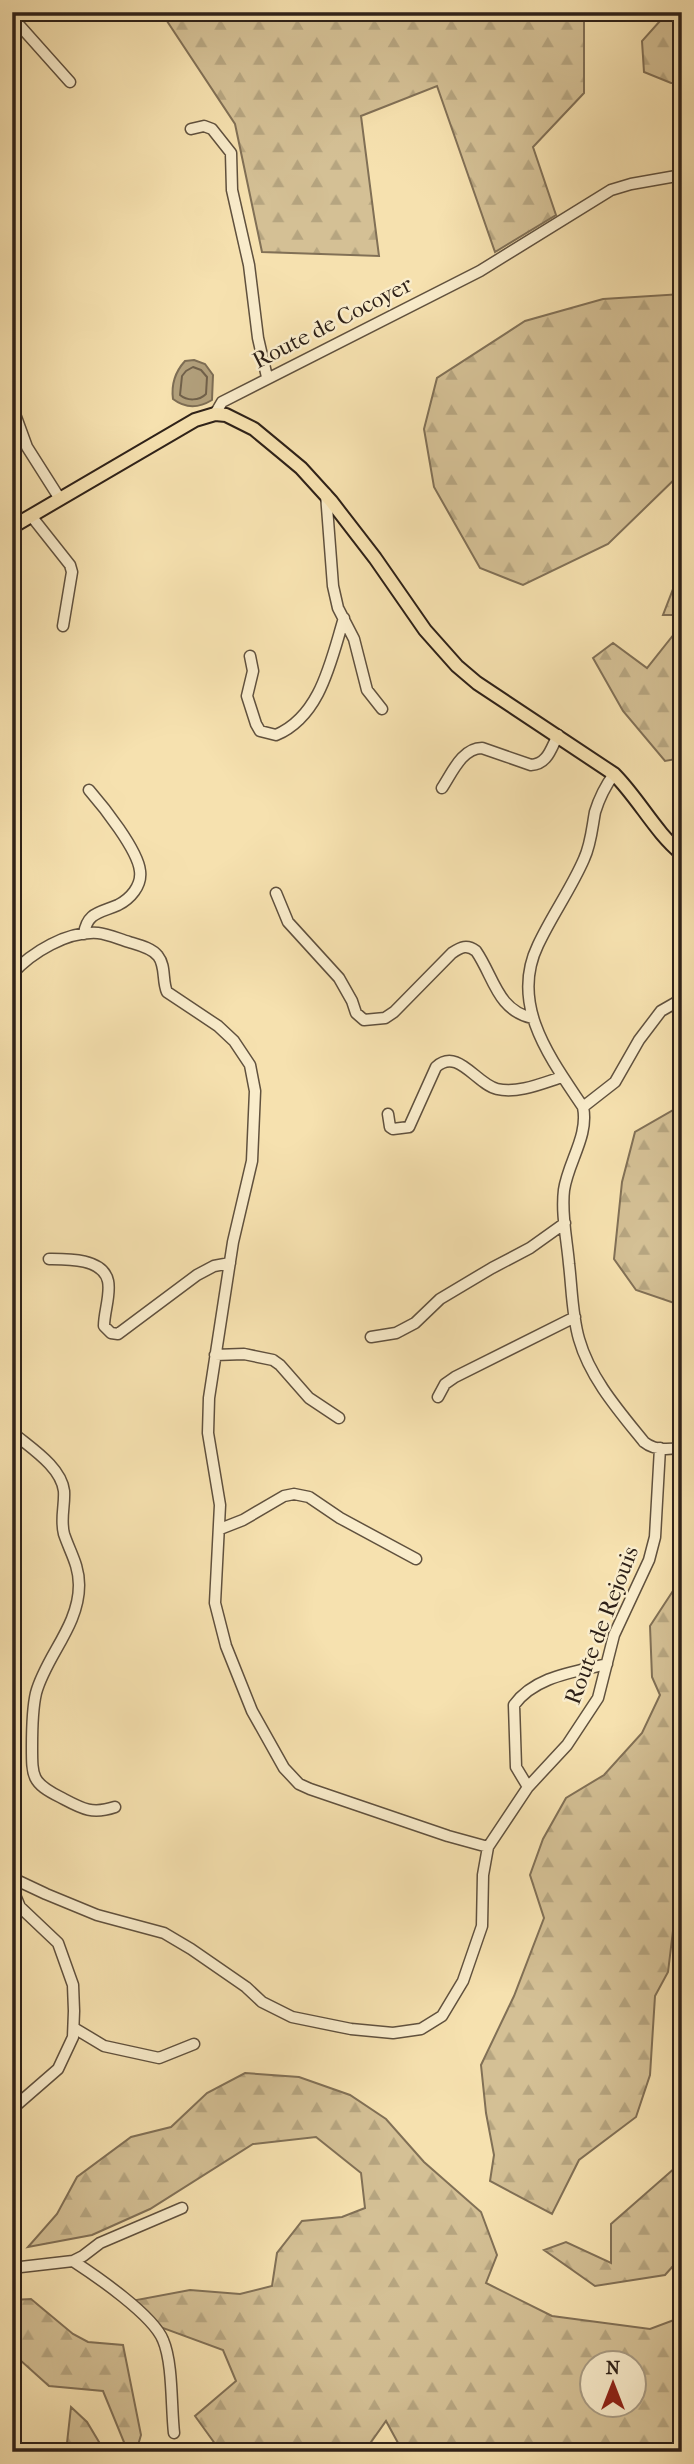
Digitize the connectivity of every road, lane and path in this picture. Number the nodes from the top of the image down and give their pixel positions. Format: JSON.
{"nodes":[{"id":1,"x":12,"y":17,"type":"edge"},
{"id":2,"x":69,"y":82,"type":"dead end"},
{"id":3,"x":191,"y":129,"type":"dead end"},
{"id":4,"x":682,"y":175,"type":"edge"},
{"id":5,"x":267,"y":377,"type":"junction"},
{"id":6,"x":12,"y":406,"type":"edge"},
{"id":7,"x":215,"y":414,"type":"junction"},
{"id":8,"x":326,"y":494,"type":"junction"},
{"id":9,"x":60,"y":499,"type":"junction"},
{"id":10,"x":32,"y":517,"type":"junction"},
{"id":11,"x":12,"y":527,"type":"edge"},
{"id":12,"x":344,"y":618,"type":"junction"},
{"id":13,"x":63,"y":625,"type":"dead end"},
{"id":14,"x":250,"y":656,"type":"dead end"},
{"id":15,"x":382,"y":709,"type":"dead end"},
{"id":16,"x":558,"y":735,"type":"junction"},
{"id":17,"x":614,"y":774,"type":"junction"},
{"id":18,"x":442,"y":788,"type":"dead end"},
{"id":19,"x":89,"y":790,"type":"dead end"},
{"id":20,"x":682,"y":854,"type":"edge"},
{"id":21,"x":276,"y":892,"type":"dead end"},
{"id":22,"x":83,"y":934,"type":"junction"},
{"id":23,"x":12,"y":974,"type":"edge"},
{"id":24,"x":682,"y":999,"type":"edge"},
{"id":25,"x":532,"y":1018,"type":"junction"},
{"id":26,"x":562,"y":1077,"type":"junction"},
{"id":27,"x":583,"y":1107,"type":"junction"},
{"id":28,"x":388,"y":1114,"type":"dead end"},
{"id":29,"x":565,"y":1223,"type":"junction"},
{"id":30,"x":49,"y":1259,"type":"dead end"},
{"id":31,"x":229,"y":1263,"type":"junction"},
{"id":32,"x":575,"y":1318,"type":"junction"},
{"id":33,"x":371,"y":1337,"type":"dead end"},
{"id":34,"x":215,"y":1355,"type":"junction"},
{"id":35,"x":438,"y":1397,"type":"dead end"},
{"id":36,"x":339,"y":1418,"type":"dead end"},
{"id":37,"x":12,"y":1432,"type":"edge"},
{"id":38,"x":682,"y":1447,"type":"edge"},
{"id":39,"x":660,"y":1448,"type":"junction"},
{"id":40,"x":220,"y":1529,"type":"junction"},
{"id":41,"x":416,"y":1559,"type":"dead end"},
{"id":42,"x":607,"y":1664,"type":"junction"},
{"id":43,"x":528,"y":1787,"type":"junction"},
{"id":44,"x":115,"y":1807,"type":"dead end"},
{"id":45,"x":488,"y":1847,"type":"junction"},
{"id":46,"x":12,"y":1878,"type":"edge"},
{"id":47,"x":12,"y":1888,"type":"edge"},
{"id":48,"x":75,"y":2028,"type":"junction"},
{"id":49,"x":194,"y":2045,"type":"dead end"},
{"id":50,"x":12,"y":2109,"type":"edge"},
{"id":51,"x":182,"y":2208,"type":"dead end"},
{"id":52,"x":73,"y":2261,"type":"junction"},
{"id":53,"x":12,"y":2268,"type":"edge"},
{"id":54,"x":174,"y":2433,"type":"dead end"}],
"edges":[{"from":1,"to":2,"type":"street"},
{"from":3,"to":5,"type":"street"},
{"from":4,"to":5,"type":"street","name":"Route de Cocoyer"},
{"from":5,"to":7,"type":"street","name":"Route de Cocoyer"},
{"from":6,"to":9,"type":"street"},
{"from":7,"to":8,"type":"main road"},
{"from":7,"to":9,"type":"main road","name":"Route de Cocoyer"},
{"from":8,"to":12,"type":"street"},
{"from":8,"to":16,"type":"main road"},
{"from":9,"to":10,"type":"main road","name":"Route de Cocoyer"},
{"from":10,"to":11,"type":"main road","name":"Route de Cocoyer"},
{"from":10,"to":13,"type":"street"},
{"from":12,"to":14,"type":"street"},
{"from":12,"to":15,"type":"street"},
{"from":16,"to":17,"type":"main road"},
{"from":16,"to":18,"type":"street"},
{"from":17,"to":20,"type":"main road"},
{"from":17,"to":25,"type":"street"},
{"from":19,"to":22,"type":"street"},
{"from":21,"to":25,"type":"street"},
{"from":22,"to":23,"type":"street"},
{"from":22,"to":31,"type":"street"},
{"from":24,"to":27,"type":"street"},
{"from":25,"to":26,"type":"street"},
{"from":26,"to":27,"type":"street"},
{"from":26,"to":28,"type":"street"},
{"from":27,"to":29,"type":"street"},
{"from":29,"to":32,"type":"street"},
{"from":29,"to":33,"type":"street"},
{"from":30,"to":31,"type":"street"},
{"from":31,"to":34,"type":"street"},
{"from":32,"to":35,"type":"street"},
{"from":32,"to":39,"type":"street"},
{"from":34,"to":36,"type":"street"},
{"from":34,"to":40,"type":"street"},
{"from":37,"to":44,"type":"street"},
{"from":38,"to":39,"type":"street"},
{"from":39,"to":42,"type":"street","name":"Route de Rejouis"},
{"from":40,"to":41,"type":"street"},
{"from":40,"to":45,"type":"street"},
{"from":42,"to":43,"type":"street","name":"Route de Rejouis"},
{"from":42,"to":43,"type":"street"},
{"from":43,"to":45,"type":"street","name":"Route de Rejouis"},
{"from":45,"to":46,"type":"street","name":"Route de Rejouis"},
{"from":47,"to":48,"type":"street"},
{"from":48,"to":49,"type":"street"},
{"from":48,"to":50,"type":"street"},
{"from":51,"to":52,"type":"street"},
{"from":52,"to":53,"type":"street"},
{"from":52,"to":54,"type":"street"}]}
